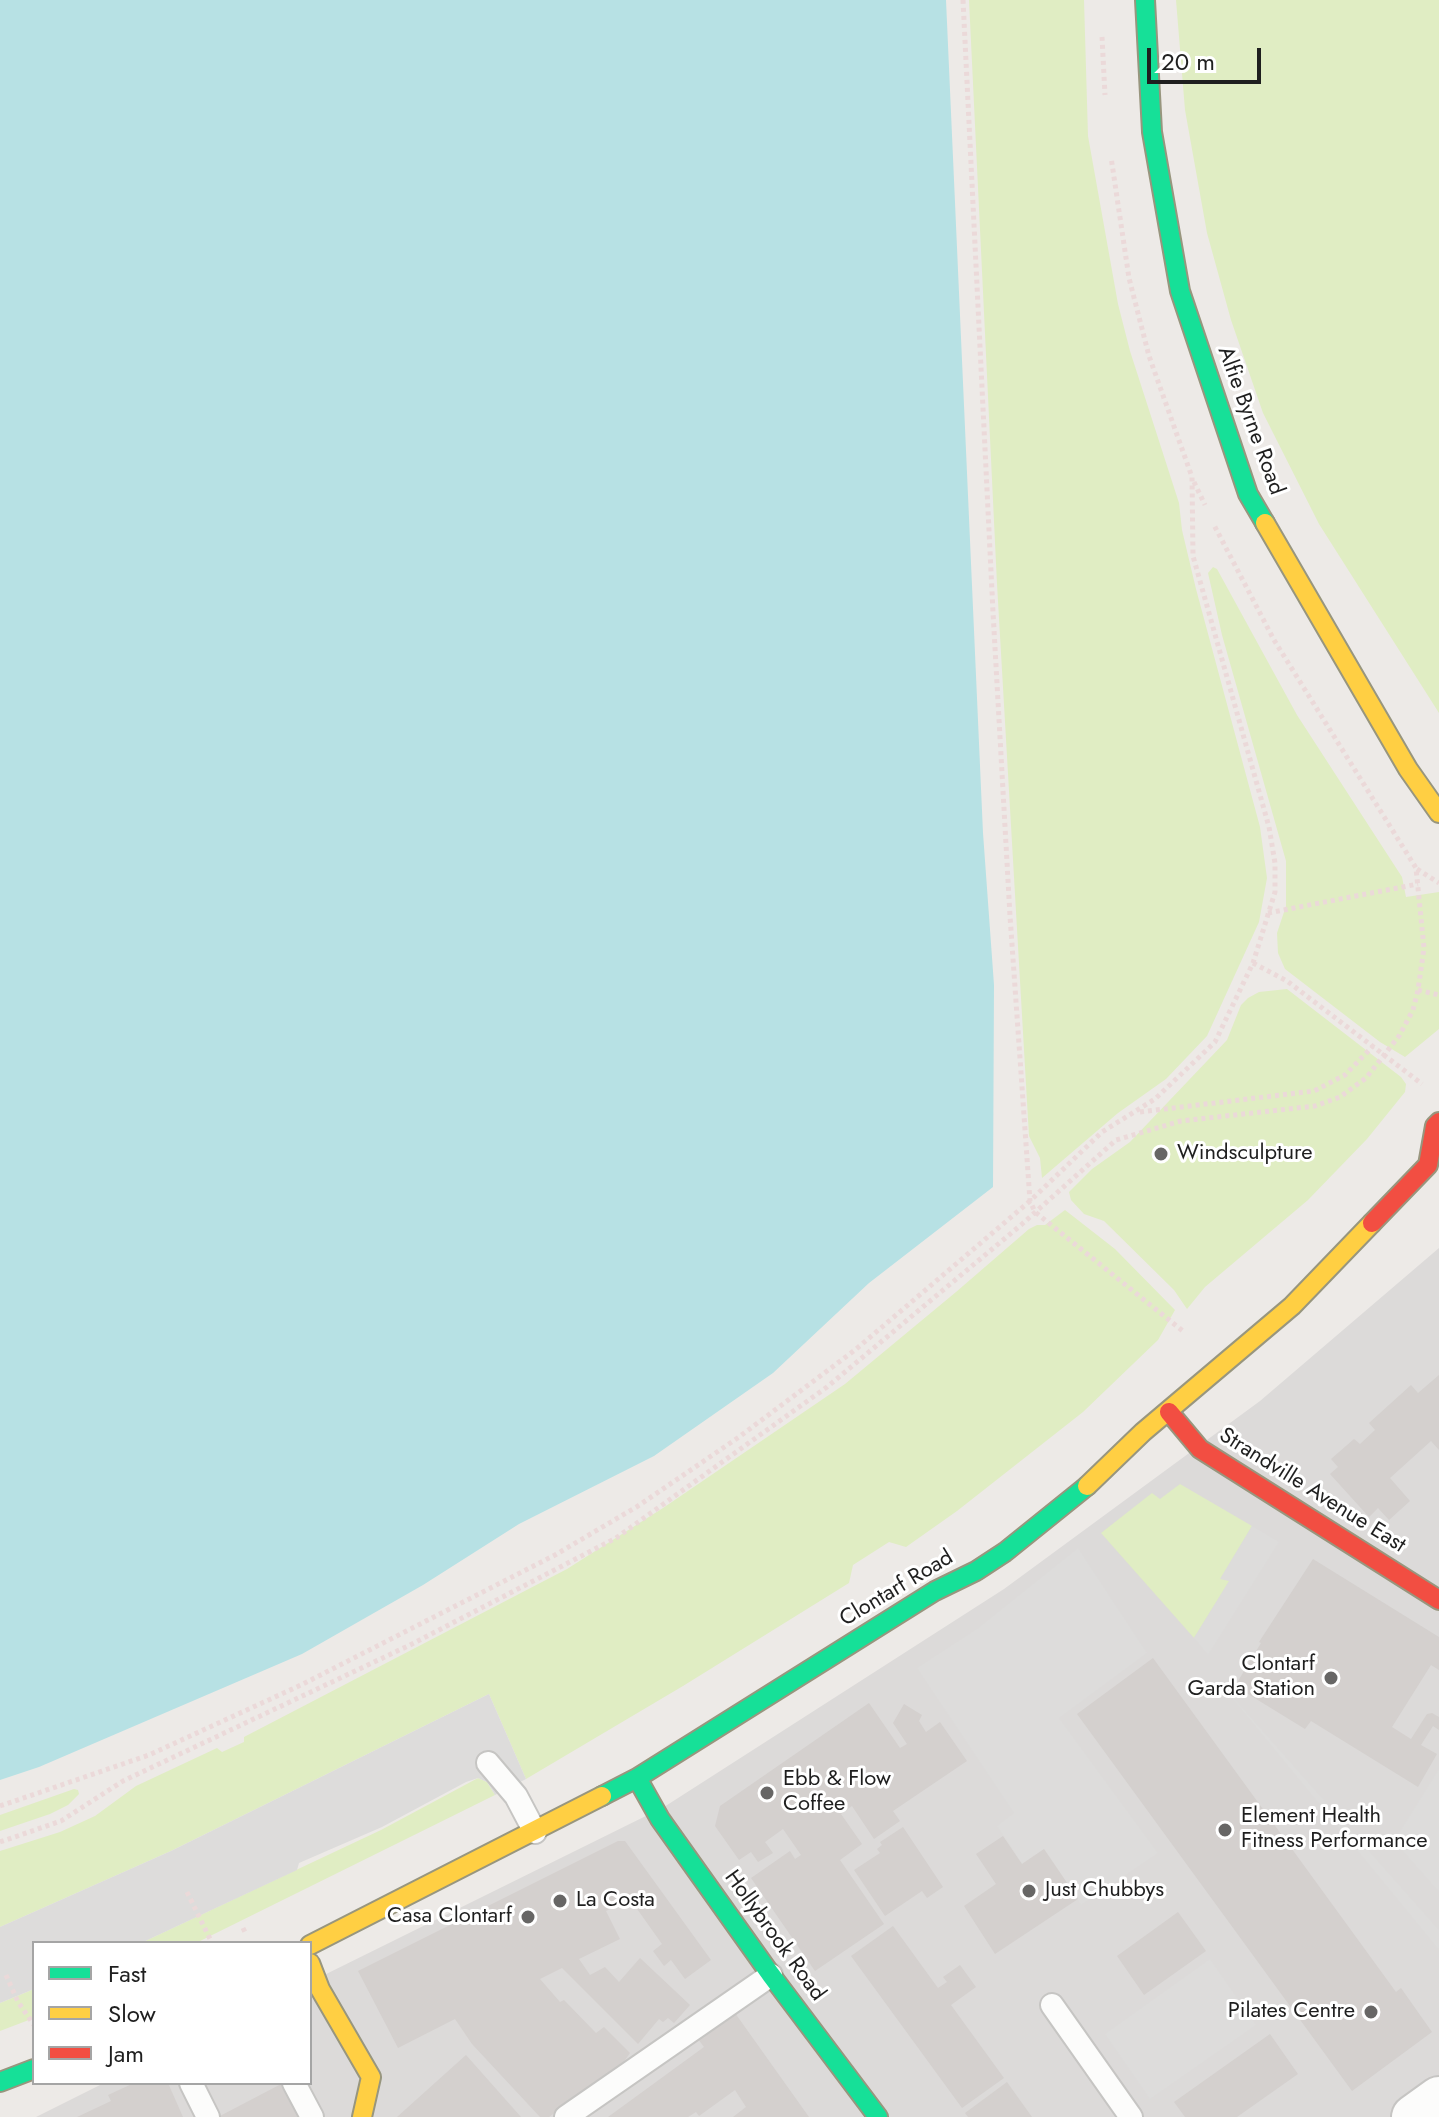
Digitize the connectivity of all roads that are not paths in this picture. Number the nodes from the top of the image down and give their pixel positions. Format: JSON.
{"nodes":[{"id":1,"x":1145,"y":0,"type":"edge"},
{"id":2,"x":1439,"y":813,"type":"edge"},
{"id":3,"x":1439,"y":1122,"type":"edge"},
{"id":4,"x":1434,"y":1164,"type":"edge"},
{"id":5,"x":1169,"y":1412,"type":"junction"},
{"id":6,"x":1439,"y":1600,"type":"edge"},
{"id":7,"x":488,"y":1763,"type":"dead end"},
{"id":8,"x":637,"y":1778,"type":"junction"},
{"id":9,"x":535,"y":1832,"type":"junction"},
{"id":10,"x":312,"y":1944,"type":"edge"},
{"id":11,"x":312,"y":1968,"type":"edge"},
{"id":12,"x":771,"y":1975,"type":"junction"},
{"id":13,"x":1052,"y":2005,"type":"dead end"},
{"id":14,"x":32,"y":2070,"type":"edge"},
{"id":15,"x":0,"y":2082,"type":"edge"},
{"id":16,"x":192,"y":2085,"type":"edge"},
{"id":17,"x":295,"y":2085,"type":"edge"},
{"id":18,"x":1439,"y":2099,"type":"edge"},
{"id":19,"x":208,"y":2117,"type":"edge"},
{"id":20,"x":312,"y":2117,"type":"edge"},
{"id":21,"x":362,"y":2117,"type":"edge"},
{"id":22,"x":566,"y":2117,"type":"edge"},
{"id":23,"x":878,"y":2117,"type":"edge"},
{"id":24,"x":1131,"y":2117,"type":"edge"},
{"id":25,"x":1414,"y":2117,"type":"edge"}],
"edges":[{"from":1,"to":2,"type":"main road","name":"Alfie Byrne Road"},
{"from":3,"to":4,"type":"main road","name":"Clontarf Road"},
{"from":4,"to":5,"type":"main road","name":"Clontarf Road"},
{"from":5,"to":6,"type":"main road","name":"Strandville Avenue East"},
{"from":5,"to":8,"type":"main road","name":"Clontarf Road"},
{"from":7,"to":9,"type":"lane"},
{"from":8,"to":9,"type":"main road","name":"Clontarf Road"},
{"from":8,"to":12,"type":"main road","name":"Hollybrook Road"},
{"from":9,"to":10,"type":"main road","name":"Clontarf Road"},
{"from":11,"to":21,"type":"main road"},
{"from":12,"to":22,"type":"lane"},
{"from":12,"to":23,"type":"main road","name":"Hollybrook Road"},
{"from":13,"to":24,"type":"lane"},
{"from":14,"to":15,"type":"main road"},
{"from":16,"to":19,"type":"lane"},
{"from":17,"to":20,"type":"lane"},
{"from":18,"to":25,"type":"street"}]}
